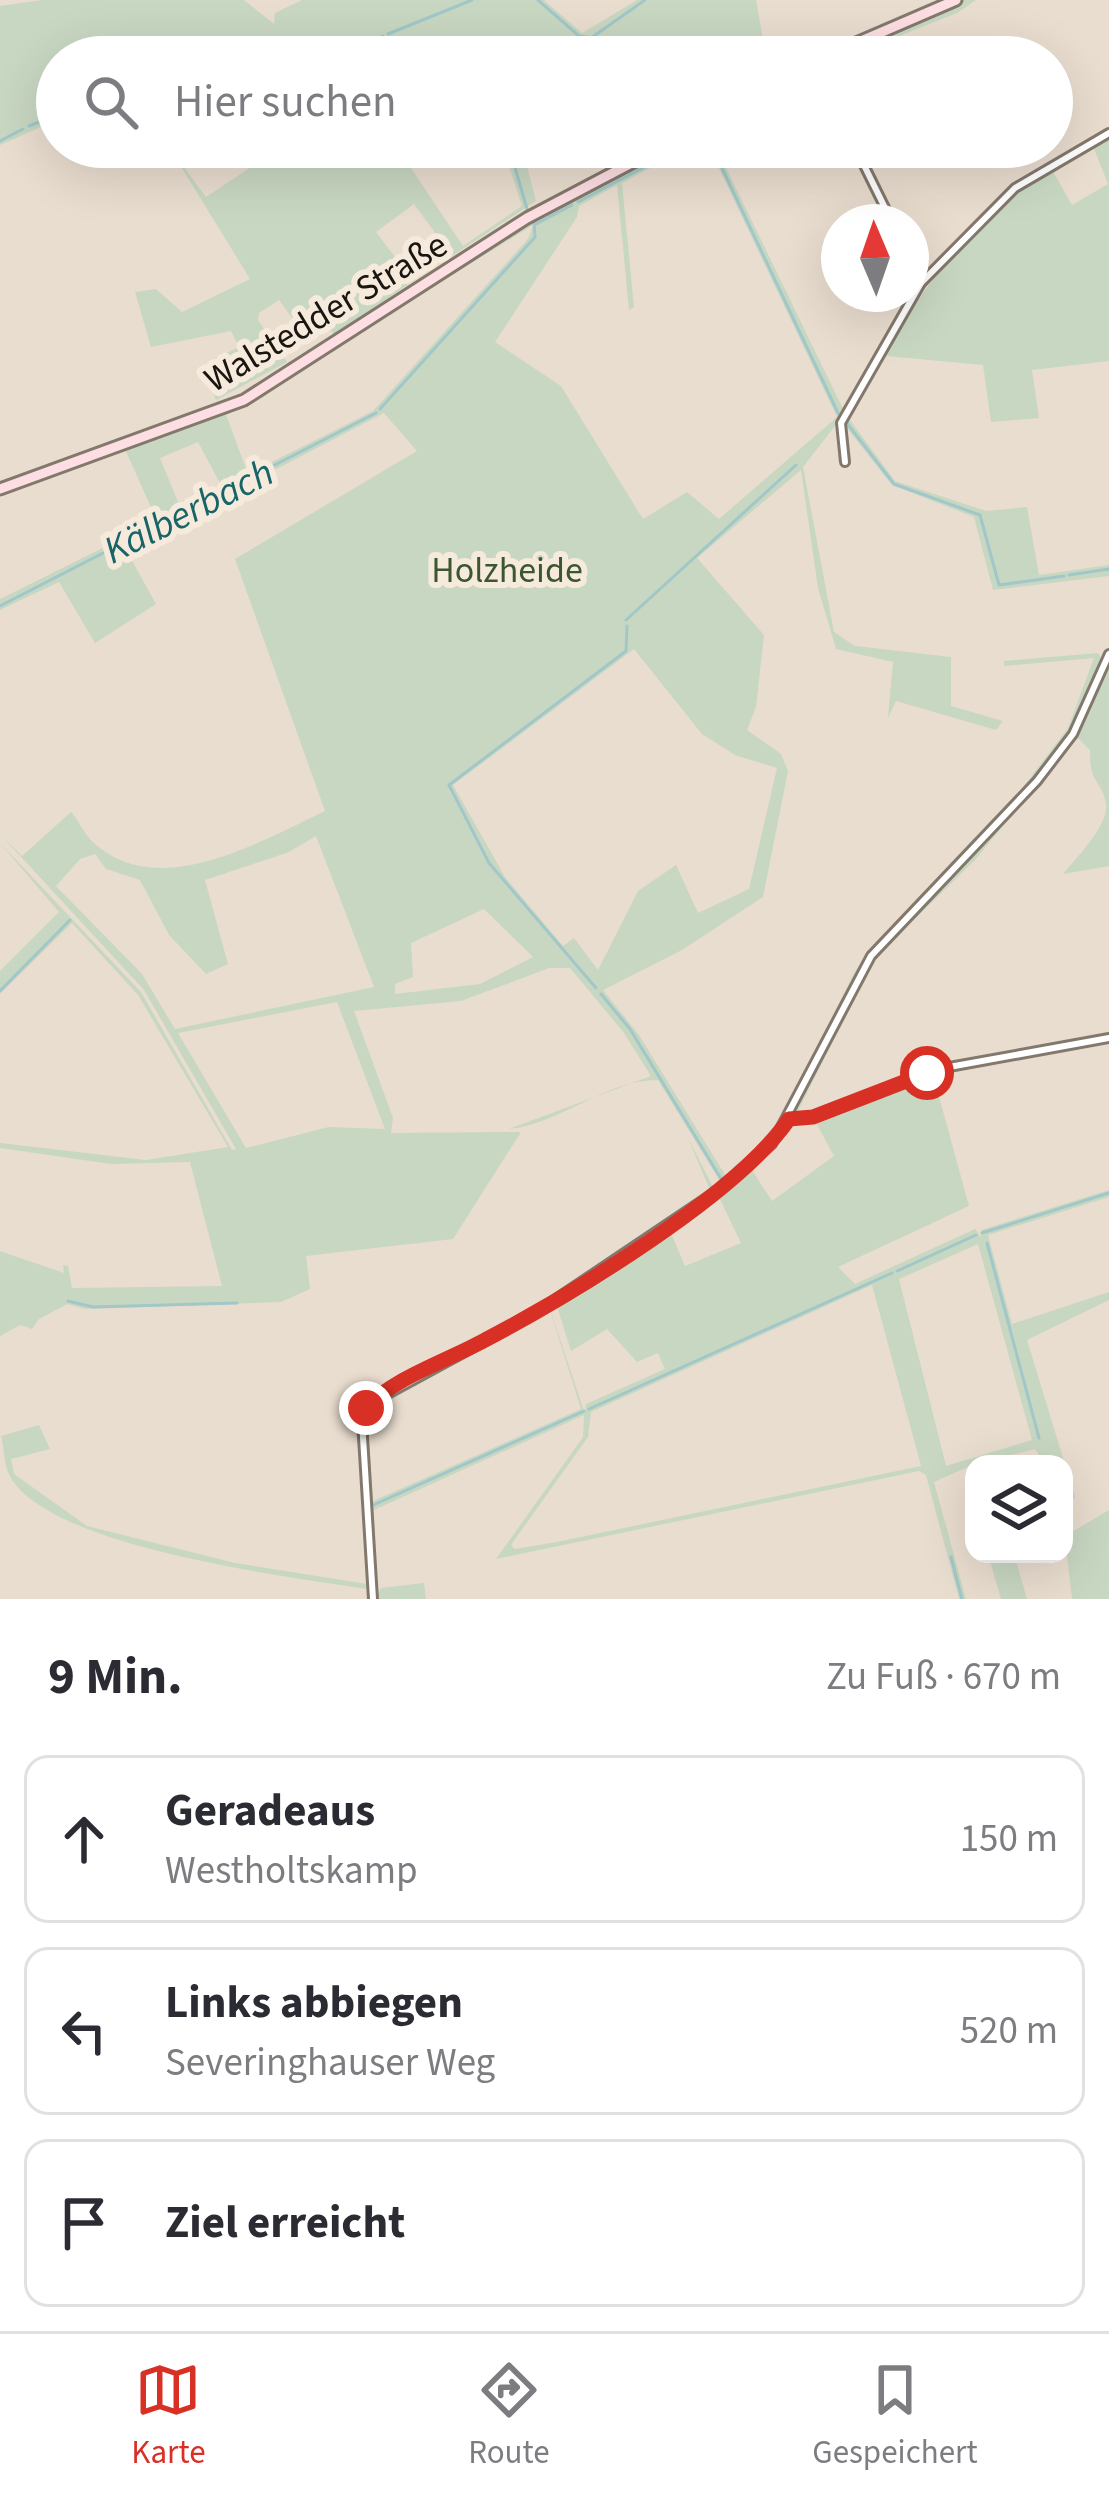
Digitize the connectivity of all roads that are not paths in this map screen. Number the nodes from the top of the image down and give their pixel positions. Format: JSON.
{"nodes":[{"id":1,"x":956,"y":0,"type":"edge"},
{"id":2,"x":929,"y":5,"type":"edge"},
{"id":3,"x":866,"y":36,"type":"edge"},
{"id":4,"x":1109,"y":133,"type":"edge"},
{"id":5,"x":1073,"y":154,"type":"edge"},
{"id":6,"x":622,"y":168,"type":"edge"},
{"id":7,"x":865,"y":168,"type":"edge"},
{"id":8,"x":1049,"y":168,"type":"edge"},
{"id":9,"x":883,"y":204,"type":"edge"},
{"id":10,"x":929,"y":275,"type":"edge"},
{"id":11,"x":904,"y":312,"type":"edge"},
{"id":12,"x":845,"y":462,"type":"dead end"},
{"id":13,"x":0,"y":489,"type":"edge"},
{"id":14,"x":1109,"y":654,"type":"edge"},
{"id":15,"x":1109,"y":1038,"type":"edge"},
{"id":16,"x":789,"y":1119,"type":"junction"},
{"id":17,"x":374,"y":1599,"type":"edge"}],
"edges":[{"from":1,"to":2,"type":"main road"},
{"from":2,"to":3,"type":"main road"},
{"from":4,"to":5,"type":"street"},
{"from":6,"to":13,"type":"main road","name":"Walstedder Straße"},
{"from":7,"to":9,"type":"street"},
{"from":8,"to":10,"type":"street"},
{"from":11,"to":12,"type":"street"},
{"from":14,"to":16,"type":"street"},
{"from":15,"to":16,"type":"street"},
{"from":16,"to":17,"type":"street"}]}
